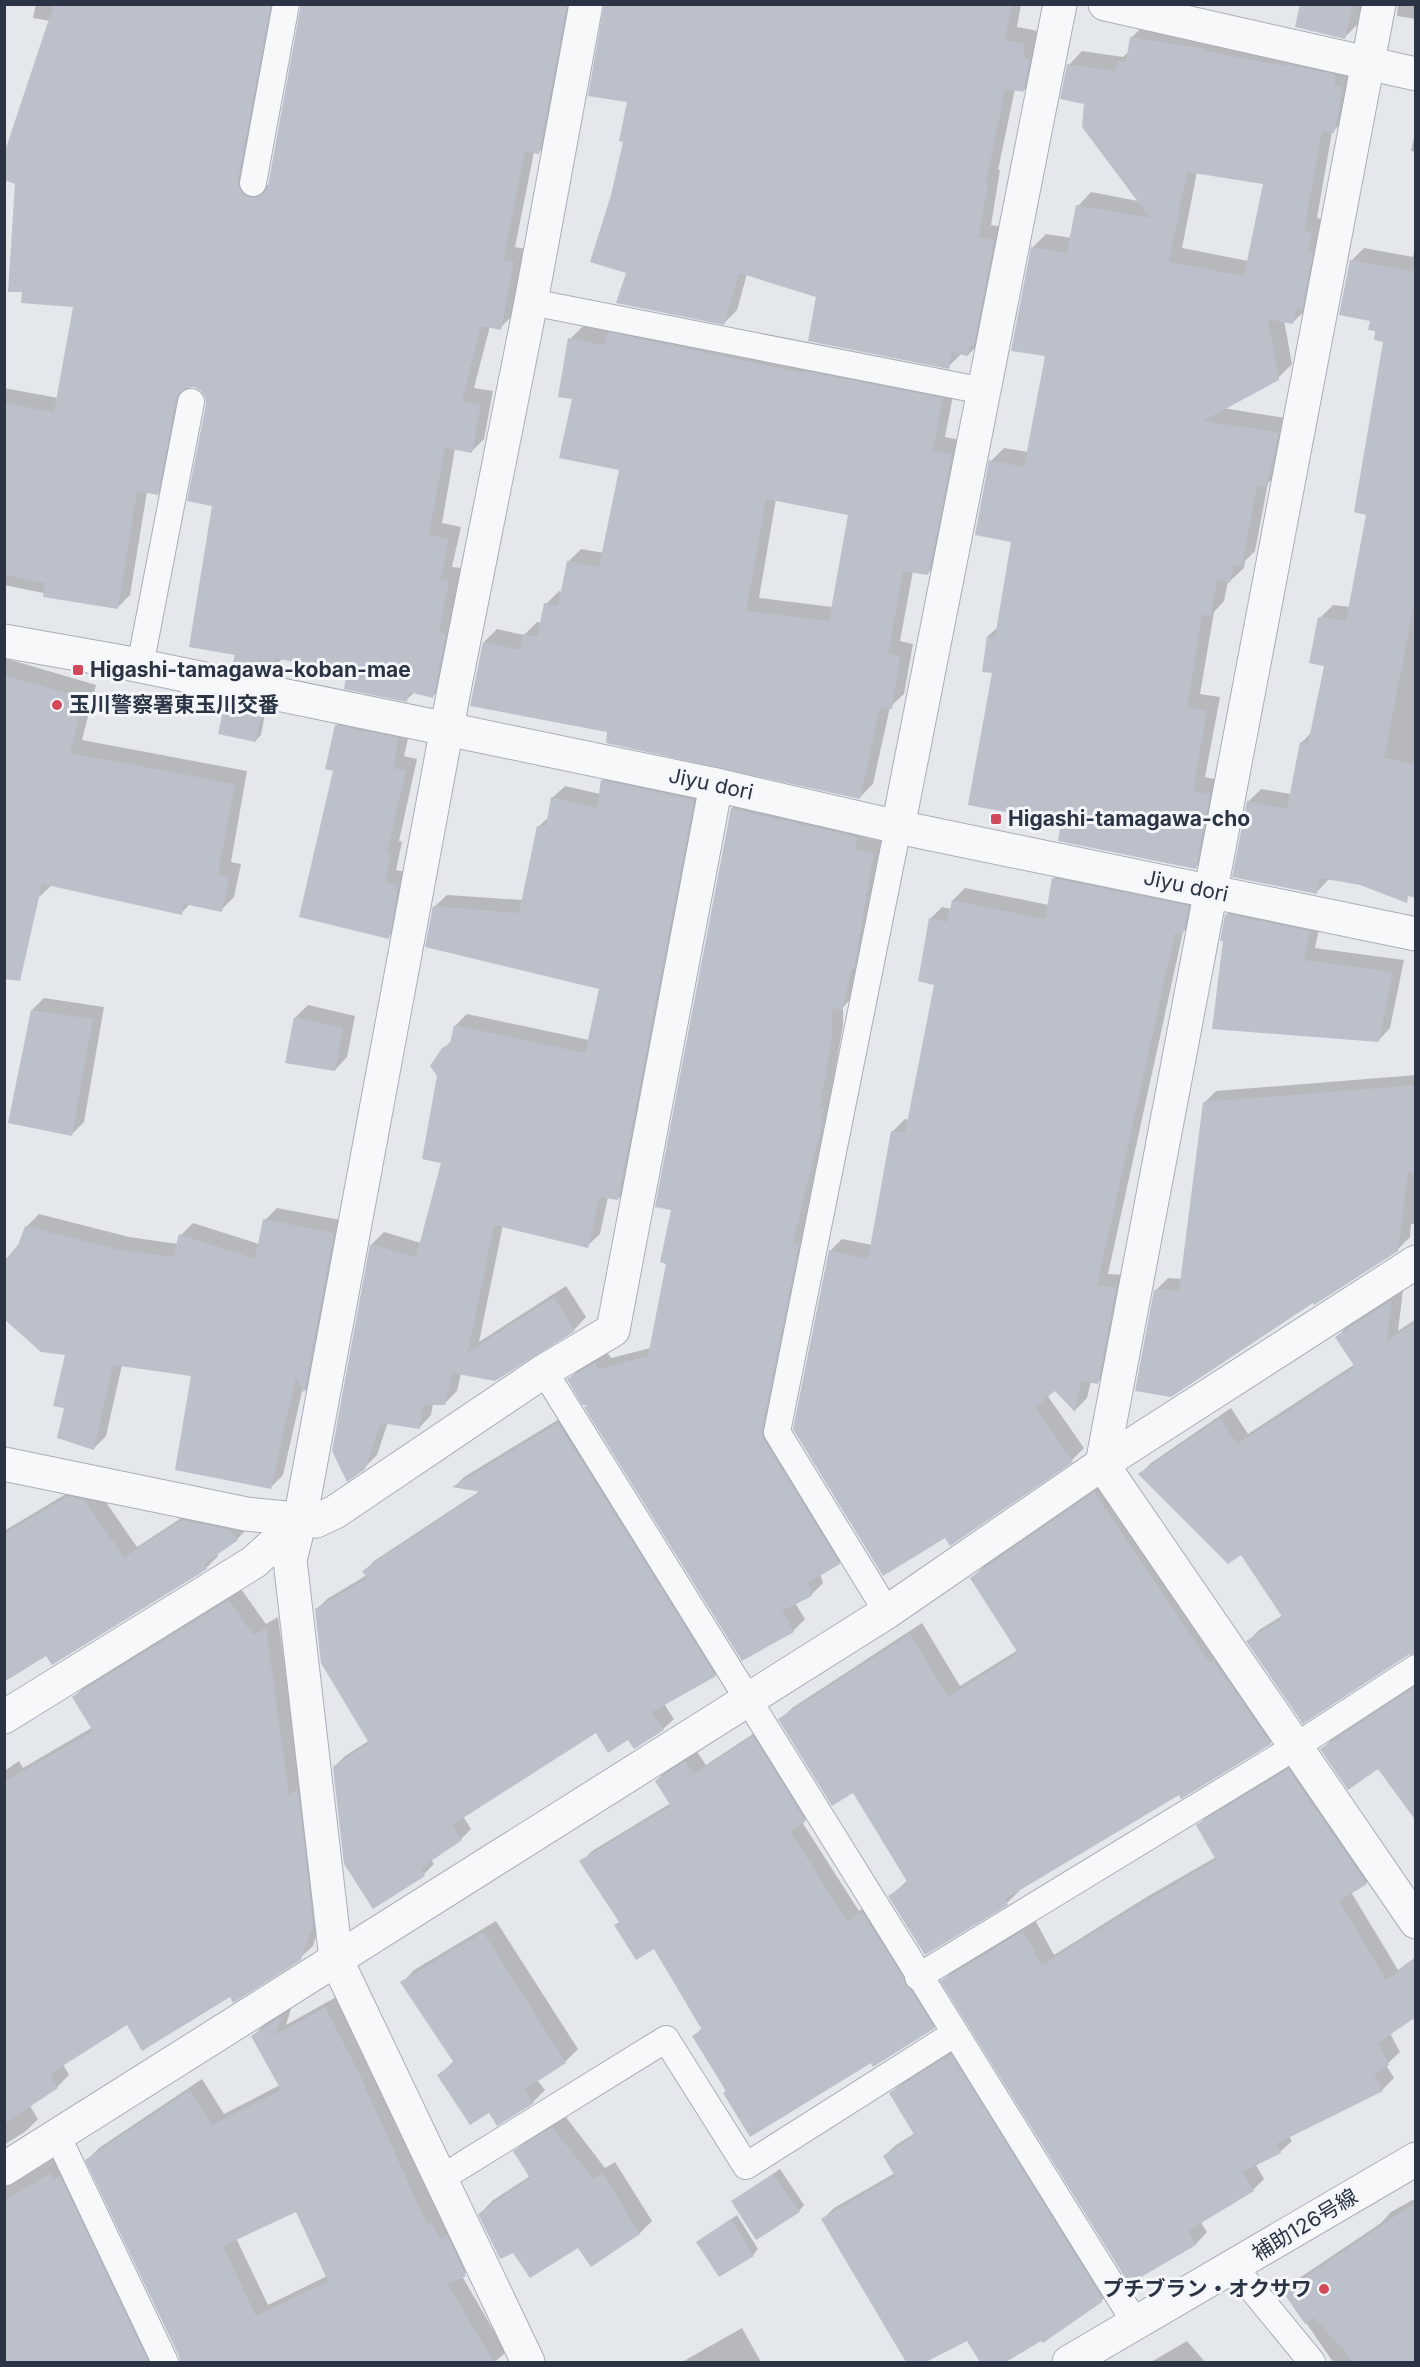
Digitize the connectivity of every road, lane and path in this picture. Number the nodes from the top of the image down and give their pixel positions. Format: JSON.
{"nodes":[{"id":1,"x":286,"y":4,"type":"edge"},
{"id":2,"x":586,"y":4,"type":"edge"},
{"id":3,"x":1060,"y":4,"type":"edge"},
{"id":4,"x":1105,"y":4,"type":"edge"},
{"id":5,"x":1379,"y":4,"type":"edge"},
{"id":6,"x":1369,"y":64,"type":"junction"},
{"id":7,"x":1416,"y":74,"type":"edge"},
{"id":8,"x":253,"y":183,"type":"dead end"},
{"id":9,"x":531,"y":302,"type":"junction"},
{"id":10,"x":984,"y":391,"type":"junction"},
{"id":11,"x":191,"y":402,"type":"dead end"},
{"id":12,"x":4,"y":641,"type":"edge"},
{"id":13,"x":140,"y":666,"type":"junction"},
{"id":14,"x":447,"y":729,"type":"junction"},
{"id":15,"x":716,"y":785,"type":"junction"},
{"id":16,"x":898,"y":827,"type":"junction"},
{"id":17,"x":1212,"y":892,"type":"junction"},
{"id":18,"x":1416,"y":934,"type":"edge"},
{"id":19,"x":1416,"y":1262,"type":"edge"},
{"id":20,"x":544,"y":1371,"type":"junction"},
{"id":21,"x":4,"y":1464,"type":"edge"},
{"id":22,"x":1102,"y":1464,"type":"junction"},
{"id":23,"x":300,"y":1520,"type":"junction"},
{"id":24,"x":887,"y":1612,"type":"junction"},
{"id":25,"x":1416,"y":1668,"type":"edge"},
{"id":26,"x":748,"y":1699,"type":"junction"},
{"id":27,"x":4,"y":1717,"type":"edge"},
{"id":28,"x":1295,"y":1747,"type":"junction"},
{"id":29,"x":1416,"y":1922,"type":"edge"},
{"id":30,"x":336,"y":1959,"type":"junction"},
{"id":31,"x":918,"y":1977,"type":"junction"},
{"id":32,"x":954,"y":2034,"type":"junction"},
{"id":33,"x":57,"y":2136,"type":"junction"},
{"id":34,"x":1416,"y":2159,"type":"edge"},
{"id":35,"x":4,"y":2169,"type":"edge"},
{"id":36,"x":440,"y":2179,"type":"junction"},
{"id":37,"x":1234,"y":2267,"type":"junction"},
{"id":38,"x":1136,"y":2324,"type":"junction"},
{"id":39,"x":165,"y":2362,"type":"edge"},
{"id":40,"x":528,"y":2362,"type":"edge"},
{"id":41,"x":1069,"y":2362,"type":"edge"},
{"id":42,"x":1312,"y":2362,"type":"edge"}],
"edges":[{"from":1,"to":8,"type":"lane"},
{"from":2,"to":9,"type":"street"},
{"from":3,"to":10,"type":"street"},
{"from":4,"to":6,"type":"street"},
{"from":5,"to":6,"type":"street"},
{"from":6,"to":7,"type":"street"},
{"from":6,"to":17,"type":"street"},
{"from":9,"to":10,"type":"lane"},
{"from":9,"to":14,"type":"street"},
{"from":10,"to":16,"type":"street"},
{"from":11,"to":13,"type":"lane"},
{"from":12,"to":13,"type":"street","name":"Jiyu dori"},
{"from":13,"to":14,"type":"street","name":"Jiyu dori"},
{"from":14,"to":15,"type":"street","name":"Jiyu dori"},
{"from":14,"to":23,"type":"street"},
{"from":15,"to":16,"type":"street","name":"Jiyu dori"},
{"from":15,"to":20,"type":"street"},
{"from":16,"to":17,"type":"street","name":"Jiyu dori"},
{"from":16,"to":24,"type":"lane"},
{"from":17,"to":18,"type":"street","name":"Jiyu dori"},
{"from":17,"to":22,"type":"street"},
{"from":19,"to":22,"type":"street"},
{"from":20,"to":23,"type":"street"},
{"from":20,"to":26,"type":"lane"},
{"from":21,"to":23,"type":"street"},
{"from":22,"to":24,"type":"street"},
{"from":22,"to":28,"type":"street"},
{"from":23,"to":27,"type":"street"},
{"from":23,"to":30,"type":"street"},
{"from":24,"to":26,"type":"street"},
{"from":25,"to":28,"type":"lane"},
{"from":26,"to":30,"type":"street"},
{"from":26,"to":31,"type":"lane"},
{"from":28,"to":29,"type":"street"},
{"from":28,"to":31,"type":"lane"},
{"from":30,"to":33,"type":"street"},
{"from":30,"to":36,"type":"street"},
{"from":31,"to":32,"type":"lane"},
{"from":32,"to":36,"type":"lane"},
{"from":32,"to":38,"type":"lane"},
{"from":33,"to":35,"type":"street"},
{"from":33,"to":39,"type":"lane"},
{"from":34,"to":37,"type":"street","name":"補助126号線"},
{"from":36,"to":40,"type":"street"},
{"from":37,"to":38,"type":"street","name":"補助126号線"},
{"from":37,"to":42,"type":"lane"},
{"from":38,"to":41,"type":"street","name":"補助126号線"}]}
